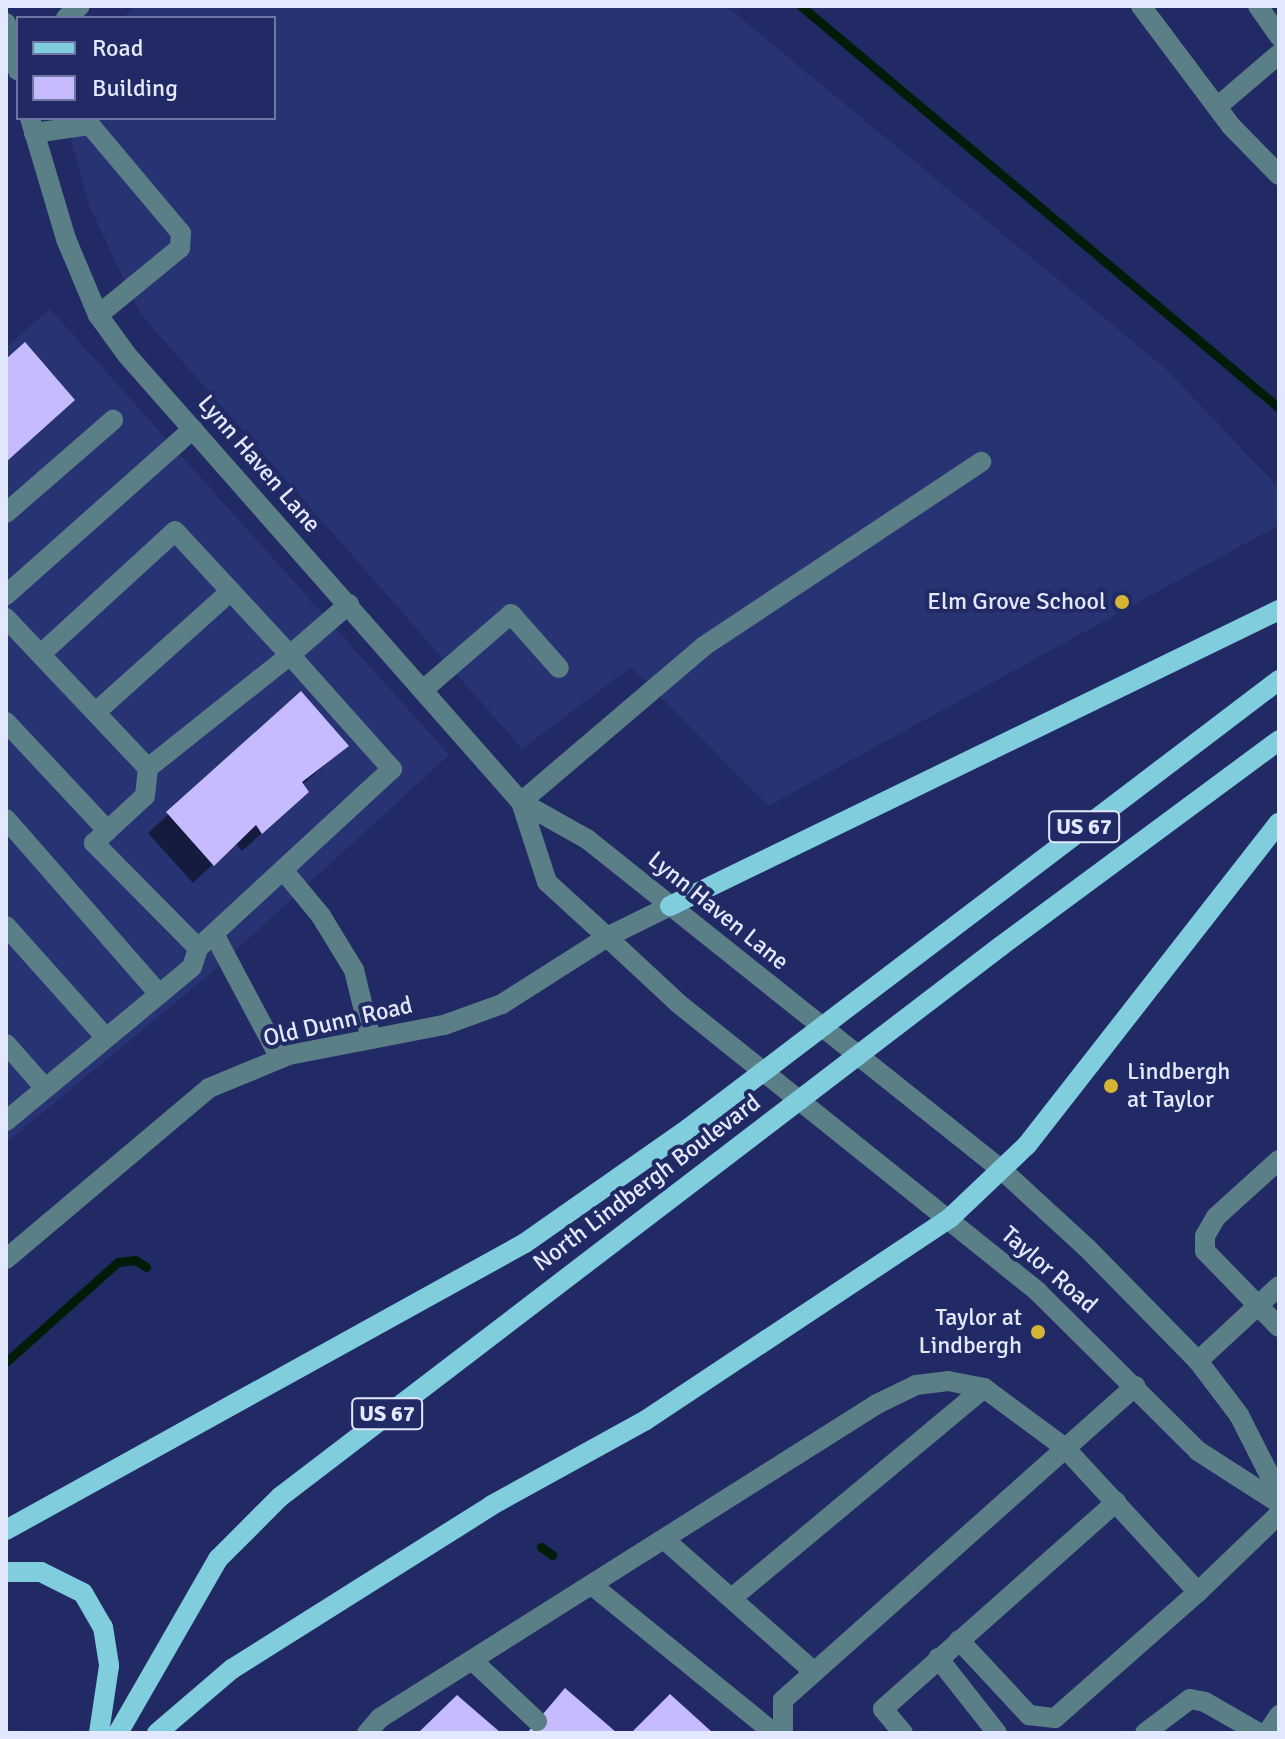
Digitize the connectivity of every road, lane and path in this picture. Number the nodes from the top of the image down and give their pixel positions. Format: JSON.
{"nodes":[{"id":1,"x":1141,"y":6,"type":"edge"},
{"id":2,"x":1258,"y":6,"type":"edge"},
{"id":3,"x":6,"y":23,"type":"edge"},
{"id":4,"x":1279,"y":36,"type":"edge"},
{"id":5,"x":1279,"y":54,"type":"edge"},
{"id":6,"x":15,"y":68,"type":"edge"},
{"id":7,"x":1217,"y":107,"type":"junction"},
{"id":8,"x":32,"y":125,"type":"edge"},
{"id":9,"x":1279,"y":175,"type":"edge"},
{"id":10,"x":98,"y":315,"type":"junction"},
{"id":11,"x":113,"y":420,"type":"dead end"},
{"id":12,"x":193,"y":429,"type":"junction"},
{"id":13,"x":981,"y":462,"type":"dead end"},
{"id":14,"x":6,"y":513,"type":"edge"},
{"id":15,"x":8,"y":589,"type":"edge"},
{"id":16,"x":231,"y":591,"type":"junction"},
{"id":17,"x":349,"y":604,"type":"junction"},
{"id":18,"x":1279,"y":610,"type":"edge"},
{"id":19,"x":6,"y":618,"type":"edge"},
{"id":20,"x":42,"y":653,"type":"junction"},
{"id":21,"x":290,"y":655,"type":"junction"},
{"id":22,"x":559,"y":668,"type":"dead end"},
{"id":23,"x":1279,"y":680,"type":"edge"},
{"id":24,"x":423,"y":690,"type":"junction"},
{"id":25,"x":96,"y":712,"type":"junction"},
{"id":26,"x":6,"y":722,"type":"edge"},
{"id":27,"x":1279,"y":740,"type":"edge"},
{"id":28,"x":148,"y":768,"type":"junction"},
{"id":29,"x":521,"y":802,"type":"junction"},
{"id":30,"x":6,"y":819,"type":"edge"},
{"id":31,"x":1279,"y":823,"type":"edge"},
{"id":32,"x":108,"y":831,"type":"junction"},
{"id":33,"x":283,"y":870,"type":"junction"},
{"id":34,"x":670,"y":906,"type":"junction"},
{"id":35,"x":6,"y":926,"type":"edge"},
{"id":36,"x":214,"y":934,"type":"junction"},
{"id":37,"x":607,"y":937,"type":"junction"},
{"id":38,"x":198,"y":948,"type":"junction"},
{"id":39,"x":159,"y":994,"type":"junction"},
{"id":40,"x":106,"y":1038,"type":"junction"},
{"id":41,"x":371,"y":1039,"type":"junction"},
{"id":42,"x":839,"y":1040,"type":"joint"},
{"id":43,"x":6,"y":1044,"type":"edge"},
{"id":44,"x":280,"y":1058,"type":"junction"},
{"id":45,"x":777,"y":1083,"type":"joint"},
{"id":46,"x":45,"y":1088,"type":"junction"},
{"id":47,"x":6,"y":1121,"type":"edge"},
{"id":48,"x":1279,"y":1160,"type":"edge"},
{"id":49,"x":1003,"y":1171,"type":"junction"},
{"id":50,"x":950,"y":1218,"type":"junction"},
{"id":51,"x":6,"y":1259,"type":"edge"},
{"id":52,"x":1279,"y":1286,"type":"edge"},
{"id":53,"x":1259,"y":1305,"type":"junction"},
{"id":54,"x":1279,"y":1327,"type":"edge"},
{"id":55,"x":1198,"y":1361,"type":"junction"},
{"id":56,"x":1135,"y":1386,"type":"junction"},
{"id":57,"x":984,"y":1388,"type":"junction"},
{"id":58,"x":1065,"y":1448,"type":"junction"},
{"id":59,"x":1279,"y":1494,"type":"edge"},
{"id":60,"x":1116,"y":1502,"type":"junction"},
{"id":61,"x":1279,"y":1503,"type":"edge"},
{"id":62,"x":1279,"y":1514,"type":"edge"},
{"id":63,"x":6,"y":1530,"type":"edge"},
{"id":64,"x":665,"y":1540,"type":"junction"},
{"id":65,"x":6,"y":1572,"type":"edge"},
{"id":66,"x":593,"y":1586,"type":"junction"},
{"id":67,"x":1198,"y":1592,"type":"junction"},
{"id":68,"x":732,"y":1598,"type":"junction"},
{"id":69,"x":959,"y":1640,"type":"junction"},
{"id":70,"x":938,"y":1658,"type":"junction"},
{"id":71,"x":473,"y":1661,"type":"junction"},
{"id":72,"x":814,"y":1672,"type":"junction"},
{"id":73,"x":1279,"y":1715,"type":"edge"},
{"id":74,"x":537,"y":1721,"type":"dead end"},
{"id":75,"x":99,"y":1733,"type":"edge"},
{"id":76,"x":118,"y":1733,"type":"edge"},
{"id":77,"x":157,"y":1733,"type":"edge"},
{"id":78,"x":367,"y":1733,"type":"edge"},
{"id":79,"x":774,"y":1733,"type":"edge"},
{"id":80,"x":783,"y":1733,"type":"edge"},
{"id":81,"x":903,"y":1733,"type":"edge"},
{"id":82,"x":997,"y":1733,"type":"edge"},
{"id":83,"x":1145,"y":1733,"type":"edge"},
{"id":84,"x":1259,"y":1733,"type":"edge"},
{"id":85,"x":1267,"y":1733,"type":"edge"}],
"edges":[{"from":1,"to":7,"type":"street"},
{"from":2,"to":4,"type":"street"},
{"from":3,"to":6,"type":"street"},
{"from":5,"to":7,"type":"street"},
{"from":7,"to":9,"type":"street"},
{"from":8,"to":10,"type":"street","name":"Lynn Haven Lane"},
{"from":8,"to":10,"type":"street"},
{"from":10,"to":12,"type":"street","name":"Lynn Haven Lane"},
{"from":11,"to":14,"type":"street"},
{"from":12,"to":15,"type":"street"},
{"from":12,"to":17,"type":"street","name":"Lynn Haven Lane"},
{"from":13,"to":29,"type":"street"},
{"from":16,"to":20,"type":"street"},
{"from":16,"to":21,"type":"street"},
{"from":16,"to":25,"type":"street"},
{"from":17,"to":21,"type":"street"},
{"from":17,"to":24,"type":"street","name":"Lynn Haven Lane"},
{"from":18,"to":34,"type":"main road"},
{"from":19,"to":20,"type":"street"},
{"from":20,"to":25,"type":"street"},
{"from":21,"to":28,"type":"street"},
{"from":21,"to":33,"type":"street"},
{"from":22,"to":24,"type":"street"},
{"from":23,"to":63,"type":"main road","name":"North Lindbergh Boulevard","number":"US 67"},
{"from":24,"to":29,"type":"street","name":"Lynn Haven Lane"},
{"from":25,"to":28,"type":"street"},
{"from":26,"to":32,"type":"street"},
{"from":27,"to":76,"type":"main road","name":"North Lindbergh Boulevard","number":"US 67"},
{"from":28,"to":32,"type":"street"},
{"from":29,"to":34,"type":"street","name":"Lynn Haven Lane"},
{"from":29,"to":37,"type":"street","name":"Lynn Haven Lane"},
{"from":30,"to":39,"type":"street"},
{"from":31,"to":49,"type":"main road"},
{"from":32,"to":38,"type":"street"},
{"from":33,"to":36,"type":"street"},
{"from":33,"to":41,"type":"street"},
{"from":34,"to":37,"type":"street","name":"Old Dunn Road"},
{"from":34,"to":42,"type":"street","name":"Lynn Haven Lane"},
{"from":35,"to":40,"type":"street"},
{"from":36,"to":38,"type":"street"},
{"from":36,"to":44,"type":"street"},
{"from":37,"to":41,"type":"street","name":"Old Dunn Road"},
{"from":37,"to":45,"type":"street","name":"Lynn Haven Lane"},
{"from":38,"to":39,"type":"street"},
{"from":39,"to":40,"type":"street"},
{"from":40,"to":46,"type":"street"},
{"from":41,"to":44,"type":"street","name":"Old Dunn Road"},
{"from":42,"to":49,"type":"street","name":"Taylor Road"},
{"from":43,"to":46,"type":"street"},
{"from":44,"to":51,"type":"street","name":"Old Dunn Road"},
{"from":45,"to":50,"type":"street","name":"Taylor Road"},
{"from":46,"to":47,"type":"street"},
{"from":48,"to":53,"type":"street"},
{"from":49,"to":50,"type":"main road"},
{"from":49,"to":55,"type":"street","name":"Taylor Road"},
{"from":50,"to":56,"type":"street","name":"Taylor Road"},
{"from":50,"to":77,"type":"main road"},
{"from":52,"to":53,"type":"street"},
{"from":53,"to":54,"type":"street"},
{"from":53,"to":55,"type":"street"},
{"from":55,"to":59,"type":"street","name":"Taylor Road"},
{"from":56,"to":58,"type":"street"},
{"from":56,"to":61,"type":"street","name":"Taylor Road"},
{"from":57,"to":58,"type":"street"},
{"from":57,"to":64,"type":"street"},
{"from":57,"to":68,"type":"street"},
{"from":58,"to":60,"type":"street"},
{"from":58,"to":72,"type":"street"},
{"from":60,"to":67,"type":"street"},
{"from":60,"to":69,"type":"street"},
{"from":62,"to":67,"type":"street"},
{"from":64,"to":66,"type":"street"},
{"from":64,"to":68,"type":"street"},
{"from":65,"to":75,"type":"main road"},
{"from":66,"to":71,"type":"street"},
{"from":66,"to":79,"type":"street"},
{"from":67,"to":69,"type":"street"},
{"from":68,"to":72,"type":"street"},
{"from":69,"to":70,"type":"street"},
{"from":70,"to":81,"type":"street"},
{"from":70,"to":82,"type":"street"},
{"from":71,"to":74,"type":"street"},
{"from":71,"to":78,"type":"street"},
{"from":72,"to":80,"type":"street"},
{"from":73,"to":85,"type":"street"},
{"from":83,"to":84,"type":"street"}]}
